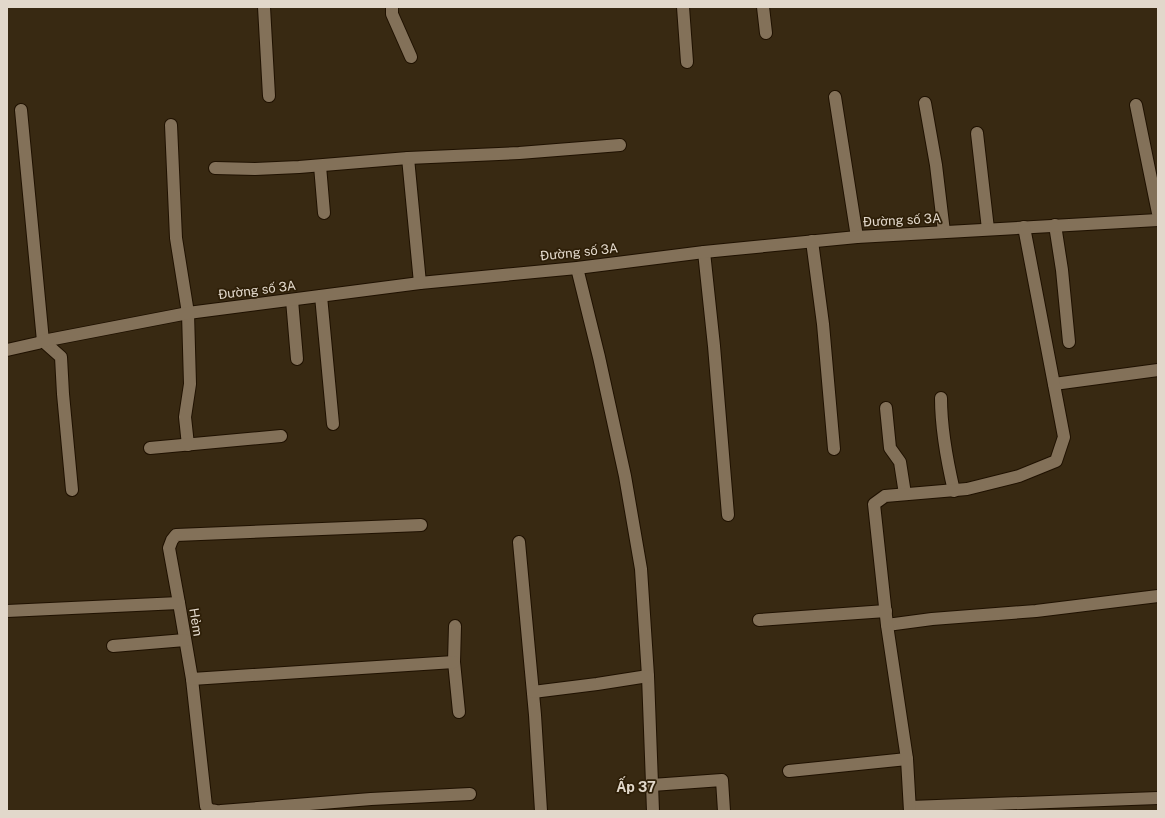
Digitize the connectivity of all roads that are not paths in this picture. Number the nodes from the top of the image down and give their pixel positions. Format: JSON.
{"nodes":[{"id":1,"x":264,"y":7,"type":"edge"},
{"id":2,"x":392,"y":7,"type":"edge"},
{"id":3,"x":683,"y":7,"type":"edge"},
{"id":4,"x":763,"y":7,"type":"edge"},
{"id":5,"x":766,"y":33,"type":"dead end"},
{"id":6,"x":411,"y":57,"type":"dead end"},
{"id":7,"x":687,"y":62,"type":"dead end"},
{"id":8,"x":269,"y":96,"type":"dead end"},
{"id":9,"x":835,"y":97,"type":"dead end"},
{"id":10,"x":925,"y":103,"type":"dead end"},
{"id":11,"x":1136,"y":105,"type":"dead end"},
{"id":12,"x":21,"y":110,"type":"dead end"},
{"id":13,"x":171,"y":125,"type":"dead end"},
{"id":14,"x":977,"y":133,"type":"dead end"},
{"id":15,"x":620,"y":145,"type":"dead end"},
{"id":16,"x":408,"y":158,"type":"junction"},
{"id":17,"x":320,"y":166,"type":"junction"},
{"id":18,"x":215,"y":168,"type":"dead end"},
{"id":19,"x":324,"y":213,"type":"dead end"},
{"id":20,"x":1158,"y":213,"type":"edge"},
{"id":21,"x":1158,"y":220,"type":"edge"},
{"id":22,"x":1055,"y":225,"type":"junction"},
{"id":23,"x":1024,"y":227,"type":"junction"},
{"id":24,"x":988,"y":229,"type":"junction"},
{"id":25,"x":944,"y":232,"type":"junction"},
{"id":26,"x":857,"y":237,"type":"junction"},
{"id":27,"x":812,"y":241,"type":"junction"},
{"id":28,"x":704,"y":252,"type":"junction"},
{"id":29,"x":577,"y":268,"type":"junction"},
{"id":30,"x":420,"y":283,"type":"junction"},
{"id":31,"x":321,"y":296,"type":"junction"},
{"id":32,"x":292,"y":300,"type":"junction"},
{"id":33,"x":188,"y":313,"type":"junction"},
{"id":34,"x":43,"y":341,"type":"junction"},
{"id":35,"x":1069,"y":342,"type":"dead end"},
{"id":36,"x":7,"y":350,"type":"edge"},
{"id":37,"x":297,"y":359,"type":"dead end"},
{"id":38,"x":1158,"y":370,"type":"edge"},
{"id":39,"x":1054,"y":384,"type":"junction"},
{"id":40,"x":941,"y":398,"type":"dead end"},
{"id":41,"x":886,"y":408,"type":"dead end"},
{"id":42,"x":334,"y":424,"type":"dead end"},
{"id":43,"x":280,"y":436,"type":"dead end"},
{"id":44,"x":188,"y":445,"type":"junction"},
{"id":45,"x":150,"y":448,"type":"dead end"},
{"id":46,"x":834,"y":449,"type":"dead end"},
{"id":47,"x":72,"y":490,"type":"dead end"},
{"id":48,"x":954,"y":491,"type":"junction"},
{"id":49,"x":905,"y":494,"type":"junction"},
{"id":50,"x":728,"y":515,"type":"dead end"},
{"id":51,"x":421,"y":525,"type":"dead end"},
{"id":52,"x":519,"y":542,"type":"dead end"},
{"id":53,"x":1158,"y":596,"type":"edge"},
{"id":54,"x":179,"y":602,"type":"junction"},
{"id":55,"x":7,"y":611,"type":"edge"},
{"id":56,"x":886,"y":611,"type":"junction"},
{"id":57,"x":759,"y":620,"type":"dead end"},
{"id":58,"x":887,"y":625,"type":"junction"},
{"id":59,"x":455,"y":626,"type":"dead end"},
{"id":60,"x":184,"y":640,"type":"junction"},
{"id":61,"x":113,"y":646,"type":"dead end"},
{"id":62,"x":454,"y":662,"type":"junction"},
{"id":63,"x":648,"y":676,"type":"junction"},
{"id":64,"x":192,"y":679,"type":"junction"},
{"id":65,"x":533,"y":692,"type":"junction"},
{"id":66,"x":459,"y":712,"type":"dead end"},
{"id":67,"x":907,"y":759,"type":"junction"},
{"id":68,"x":789,"y":771,"type":"dead end"},
{"id":69,"x":652,"y":785,"type":"junction"},
{"id":70,"x":470,"y":794,"type":"dead end"},
{"id":71,"x":1158,"y":798,"type":"edge"},
{"id":72,"x":910,"y":809,"type":"edge"},
{"id":73,"x":216,"y":811,"type":"edge"},
{"id":74,"x":221,"y":811,"type":"edge"},
{"id":75,"x":541,"y":811,"type":"edge"},
{"id":76,"x":653,"y":811,"type":"edge"},
{"id":77,"x":724,"y":811,"type":"edge"}],
"edges":[{"from":1,"to":8,"type":"street"},
{"from":2,"to":6,"type":"street"},
{"from":3,"to":7,"type":"street"},
{"from":4,"to":5,"type":"street"},
{"from":9,"to":26,"type":"street"},
{"from":10,"to":25,"type":"street"},
{"from":11,"to":20,"type":"street"},
{"from":12,"to":34,"type":"street"},
{"from":13,"to":33,"type":"street"},
{"from":14,"to":24,"type":"street"},
{"from":15,"to":16,"type":"street"},
{"from":16,"to":17,"type":"street"},
{"from":16,"to":30,"type":"street"},
{"from":17,"to":18,"type":"street"},
{"from":17,"to":19,"type":"street"},
{"from":21,"to":22,"type":"street","name":"Đường số 3A"},
{"from":22,"to":23,"type":"street","name":"Đường số 3A"},
{"from":22,"to":35,"type":"street"},
{"from":23,"to":24,"type":"street","name":"Đường số 3A"},
{"from":23,"to":39,"type":"street"},
{"from":24,"to":25,"type":"street","name":"Đường số 3A"},
{"from":25,"to":26,"type":"street","name":"Đường số 3A"},
{"from":26,"to":27,"type":"street","name":"Đường số 3A"},
{"from":27,"to":28,"type":"street","name":"Đường số 3A"},
{"from":27,"to":46,"type":"street"},
{"from":28,"to":29,"type":"street","name":"Đường số 3A"},
{"from":28,"to":50,"type":"street"},
{"from":29,"to":30,"type":"street","name":"Đường số 3A"},
{"from":29,"to":63,"type":"street"},
{"from":30,"to":31,"type":"street","name":"Đường số 3A"},
{"from":31,"to":32,"type":"street","name":"Đường số 3A"},
{"from":31,"to":42,"type":"street"},
{"from":32,"to":33,"type":"street","name":"Đường số 3A"},
{"from":32,"to":37,"type":"street"},
{"from":33,"to":34,"type":"street","name":"Đường số 3A"},
{"from":33,"to":44,"type":"street"},
{"from":34,"to":36,"type":"street","name":"Đường số 3A"},
{"from":34,"to":47,"type":"street"},
{"from":38,"to":39,"type":"street"},
{"from":39,"to":48,"type":"street"},
{"from":40,"to":48,"type":"street"},
{"from":41,"to":49,"type":"street"},
{"from":43,"to":44,"type":"street"},
{"from":44,"to":45,"type":"street"},
{"from":48,"to":49,"type":"street"},
{"from":49,"to":56,"type":"street"},
{"from":51,"to":54,"type":"street"},
{"from":52,"to":65,"type":"street"},
{"from":53,"to":58,"type":"street"},
{"from":54,"to":55,"type":"street","name":"Hẻm"},
{"from":54,"to":60,"type":"street","name":"Hẻm"},
{"from":56,"to":57,"type":"street"},
{"from":56,"to":58,"type":"street"},
{"from":58,"to":67,"type":"street"},
{"from":59,"to":62,"type":"street"},
{"from":60,"to":61,"type":"street"},
{"from":60,"to":64,"type":"street","name":"Hẻm"},
{"from":62,"to":64,"type":"street"},
{"from":62,"to":66,"type":"street"},
{"from":63,"to":65,"type":"street"},
{"from":63,"to":69,"type":"street"},
{"from":64,"to":73,"type":"street","name":"Hẻm"},
{"from":65,"to":75,"type":"street"},
{"from":67,"to":68,"type":"street"},
{"from":67,"to":72,"type":"street"},
{"from":69,"to":76,"type":"street"},
{"from":69,"to":77,"type":"street"},
{"from":70,"to":74,"type":"street"},
{"from":71,"to":72,"type":"street"}]}
